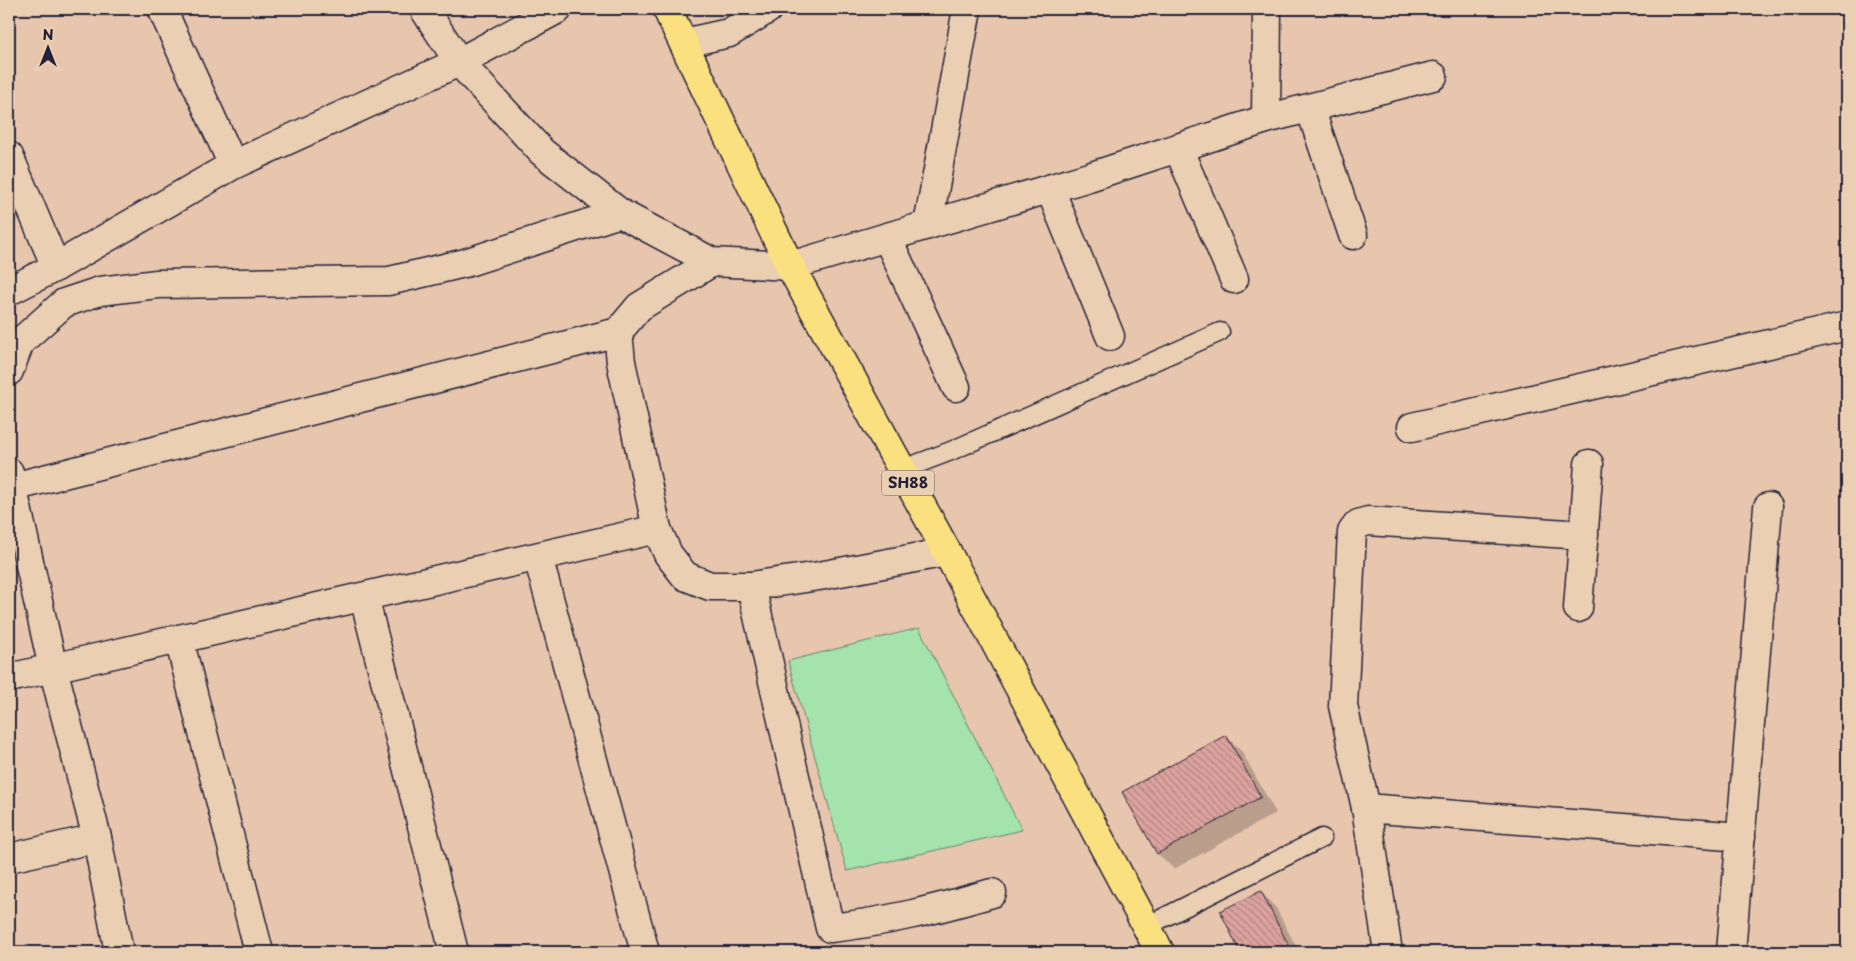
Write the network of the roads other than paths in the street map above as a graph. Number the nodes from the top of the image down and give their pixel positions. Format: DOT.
graph roads {
  1 [pos="162,9"];
  2 [pos="424,9"];
  3 [pos="558,9"];
  4 [pos="667,9"];
  5 [pos="768,9"];
  6 [pos="967,9"];
  7 [pos="1267,9"];
  8 [pos="684,43"];
  9 [pos="459,62"];
  10 [pos="1433,76"];
  11 [pos="1310,108"];
  12 [pos="1266,120"];
  13 [pos="1178,148"];
  14 [pos="9,156"];
  15 [pos="233,165"];
  16 [pos="1050,189"];
  17 [pos="620,213"];
  18 [pos="928,225"];
  19 [pos="1353,235"];
  20 [pos="887,237"];
  21 [pos="712,262"];
  22 [pos="790,266"];
  23 [pos="56,267"];
  24 [pos="1234,279"];
  25 [pos="9,291"];
  26 [pos="1847,326"];
  27 [pos="618,332"];
  28 [pos="1220,332"];
  29 [pos="1110,336"];
  30 [pos="9,371"];
  31 [pos="956,387"];
  32 [pos="1412,427"];
  33 [pos="1589,464"];
  34 [pos="901,470"];
  35 [pos="10,482"];
  36 [pos="1768,507"];
  37 [pos="657,529"];
  38 [pos="1584,535"];
  39 [pos="947,552"];
  40 [pos="538,557"];
  41 [pos="751,586"];
  42 [pos="364,597"];
  43 [pos="1578,608"];
  44 [pos="179,639"];
  45 [pos="53,668"];
  46 [pos="9,678"];
  47 [pos="1366,808"];
  48 [pos="1741,837"];
  49 [pos="97,838"];
  50 [pos="1322,838"];
  51 [pos="9,858"];
  52 [pos="992,893"];
  53 [pos="1147,926"];
  54 [pos="119,952"];
  55 [pos="259,952"];
  56 [pos="454,952"];
  57 [pos="645,952"];
  58 [pos="1160,952"];
  59 [pos="1388,952"];
  60 [pos="1731,952"];
  1 -- 15 [label="street"];
  2 -- 9 [label="street"];
  3 -- 9 [label="street"];
  4 -- 8 [label="main road, SH88"];
  5 -- 8 [label="street"];
  6 -- 18 [label="street"];
  7 -- 12 [label="street"];
  8 -- 22 [label="main road, SH88"];
  9 -- 15 [label="street"];
  9 -- 17 [label="street"];
  10 -- 11 [label="street"];
  11 -- 12 [label="street"];
  11 -- 19 [label="street"];
  12 -- 13 [label="street"];
  13 -- 16 [label="street"];
  13 -- 24 [label="street"];
  14 -- 23 [label="street"];
  15 -- 23 [label="street"];
  16 -- 18 [label="street"];
  16 -- 29 [label="street"];
  17 -- 21 [label="street"];
  17 -- 30 [label="street"];
  18 -- 20 [label="street"];
  20 -- 22 [label="street"];
  20 -- 31 [label="street"];
  21 -- 22 [label="street"];
  21 -- 27 [label="street"];
  22 -- 34 [label="main road, SH88"];
  23 -- 25 [label="street"];
  26 -- 32 [label="street"];
  27 -- 35 [label="street"];
  27 -- 37 [label="street"];
  28 -- 34 [label="lane"];
  33 -- 38 [label="street"];
  34 -- 39 [label="main road, SH88"];
  35 -- 45 [label="street"];
  36 -- 48 [label="street"];
  37 -- 40 [label="street"];
  37 -- 41 [label="street"];
  38 -- 43 [label="street"];
  38 -- 47 [label="street"];
  39 -- 41 [label="street"];
  39 -- 53 [label="main road, SH88"];
  40 -- 42 [label="street"];
  40 -- 57 [label="street"];
  41 -- 52 [label="street"];
  42 -- 44 [label="street"];
  42 -- 56 [label="street"];
  44 -- 45 [label="street"];
  44 -- 55 [label="street"];
  45 -- 46 [label="street"];
  45 -- 49 [label="street"];
  47 -- 48 [label="street"];
  47 -- 59 [label="street"];
  48 -- 60 [label="street"];
  49 -- 51 [label="street"];
  49 -- 54 [label="street"];
  50 -- 53 [label="lane"];
  53 -- 58 [label="main road, SH88"];
}
